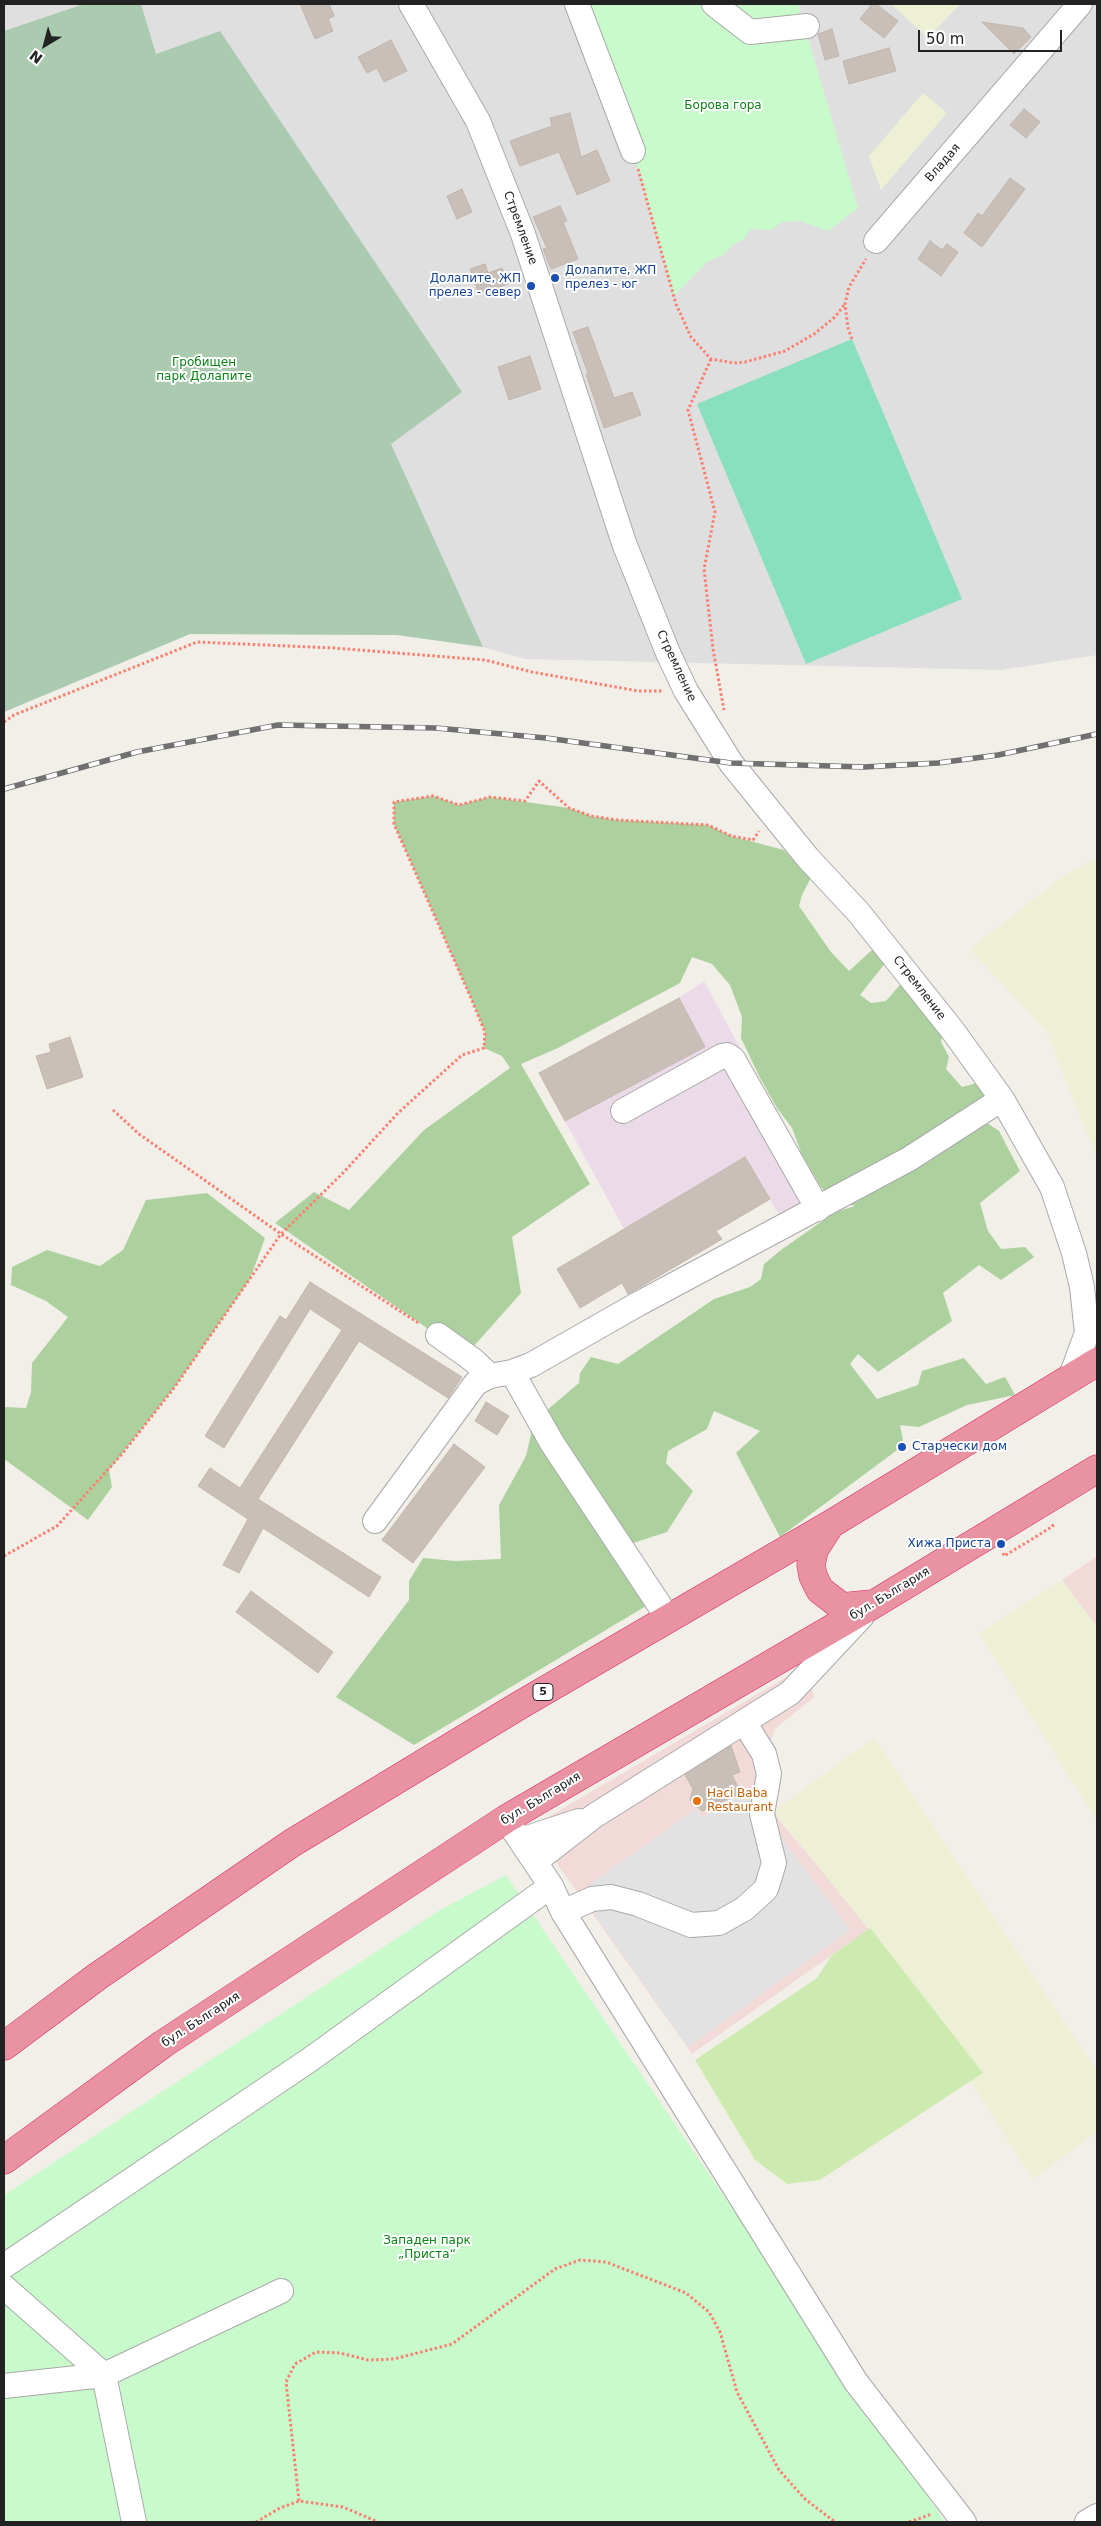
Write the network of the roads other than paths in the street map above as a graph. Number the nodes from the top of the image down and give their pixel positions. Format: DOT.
graph roads {
  1 [pos="412,4"];
  2 [pos="577,4"];
  3 [pos="714,4"];
  4 [pos="1080,4"];
  5 [pos="807,26"];
  6 [pos="633,151"];
  7 [pos="876,241"];
  8 [pos="1002,1099"];
  9 [pos="623,1111"];
  10 [pos="818,1208"];
  11 [pos="1074,1253"];
  12 [pos="1097,1281"];
  13 [pos="438,1335"];
  14 [pos="1097,1362"];
  15 [pos="501,1374"];
  16 [pos="1070,1379"];
  17 [pos="1097,1469"];
  18 [pos="375,1521"];
  19 [pos="831,1524"];
  20 [pos="874,1604"];
  21 [pos="668,1618"];
  22 [pos="744,1722"];
  23 [pos="594,1816"];
  24 [pos="513,1829"];
  25 [pos="536,1861"];
  26 [pos="551,1886"];
  27 [pos="564,1912"];
  28 [pos="4,2046"];
  29 [pos="4,2160"];
  30 [pos="4,2266"];
  31 [pos="4,2287"];
  32 [pos="280,2291"];
  33 [pos="104,2375"];
  34 [pos="4,2386"];
  35 [pos="1097,2516"];
  36 [pos="134,2522"];
  37 [pos="964,2522"];
  38 [pos="1088,2522"];
  1 -- 8 [label="street, Стремление"];
  2 -- 6 [label="street"];
  3 -- 5 [label="street"];
  4 -- 7 [label="street, Владая"];
  8 -- 10 [label="street"];
  8 -- 11 [label="street, Стремление"];
  9 -- 10 [label="street"];
  10 -- 15 [label="street"];
  11 -- 12 [label="street"];
  11 -- 16 [label="street, Стремление"];
  13 -- 15 [label="street"];
  14 -- 16 [label="highway, 5"];
  15 -- 18 [label="street"];
  15 -- 21 [label="street"];
  16 -- 19 [label="highway, 5"];
  17 -- 20 [label="highway, бул. България"];
  19 -- 20 [label="highway"];
  19 -- 21 [label="highway, 5"];
  20 -- 22 [label="street"];
  20 -- 24 [label="highway, бул. България"];
  21 -- 28 [label="highway, 5"];
  22 -- 23 [label="street"];
  22 -- 27 [label="street"];
  23 -- 24 [label="street"];
  23 -- 25 [label="street"];
  24 -- 25 [label="street"];
  24 -- 29 [label="highway, бул. България"];
  25 -- 26 [label="street"];
  26 -- 27 [label="street"];
  26 -- 30 [label="street"];
  27 -- 37 [label="street"];
  31 -- 33 [label="street"];
  32 -- 33 [label="street"];
  33 -- 34 [label="street"];
  33 -- 36 [label="street"];
  35 -- 38 [label="street"];
}
